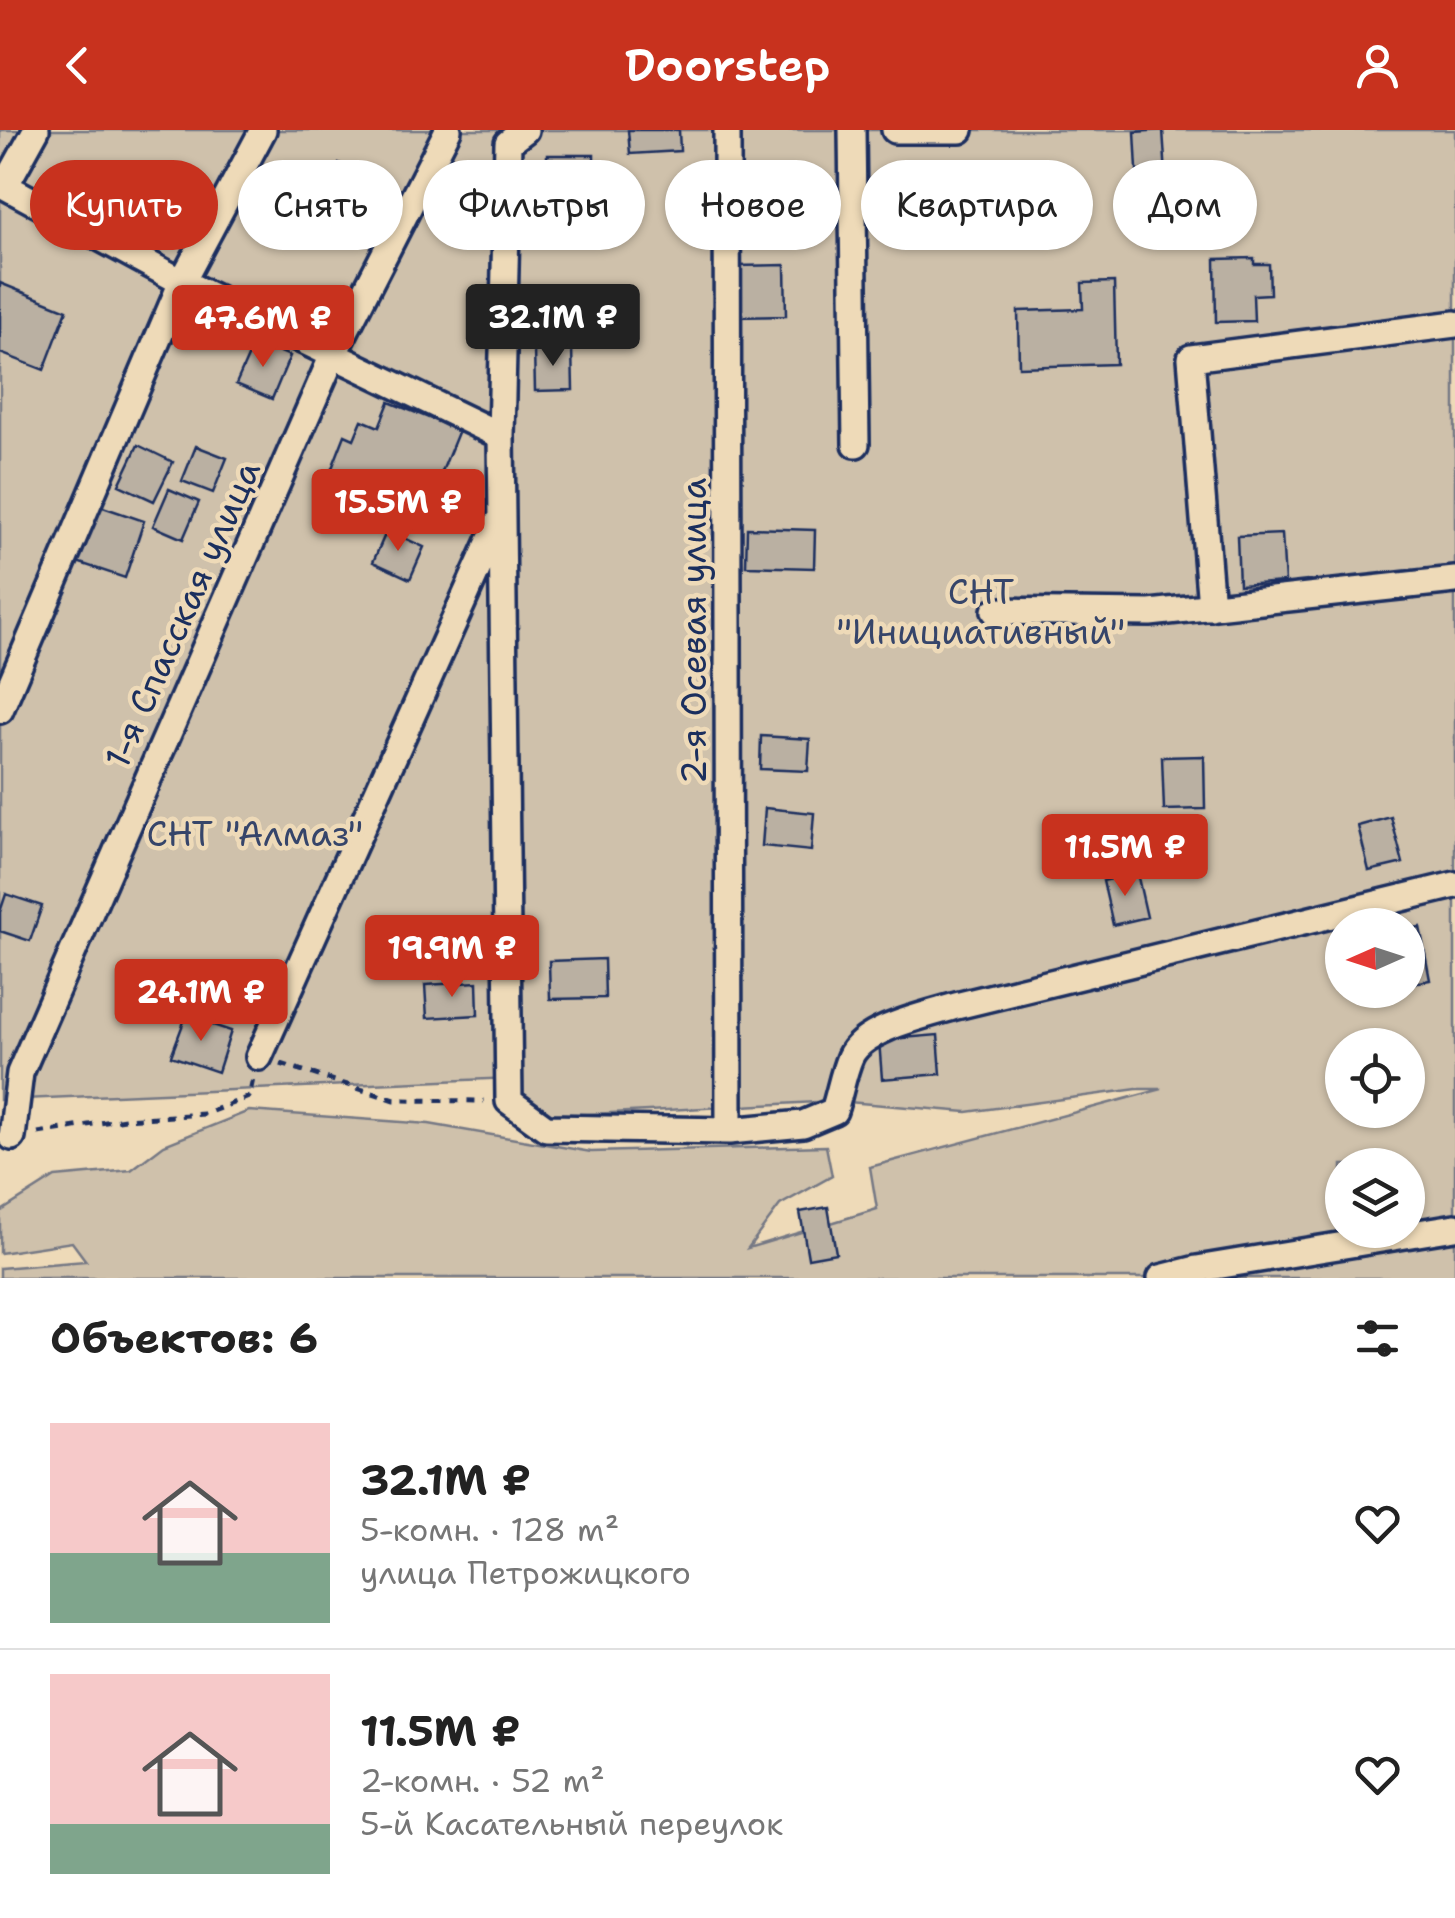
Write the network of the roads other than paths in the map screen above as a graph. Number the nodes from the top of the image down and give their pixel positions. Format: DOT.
graph roads {
  1 [pos="36,130"];
  2 [pos="263,130"];
  3 [pos="448,130"];
  4 [pos="525,130"];
  5 [pos="727,130"];
  6 [pos="852,130"];
  7 [pos="895,130"];
  8 [pos="960,130"];
  9 [pos="182,282"];
  10 [pos="1455,324"];
  11 [pos="332,355"];
  12 [pos="501,436"];
  13 [pos="856,444"];
  14 [pos="502,514"];
  15 [pos="1455,580"];
  16 [pos="1212,606"];
  17 [pos="994,611"];
  18 [pos="0,710"];
  19 [pos="1455,885"];
  20 [pos="259,1056"];
  21 [pos="730,1131"];
  22 [pos="12,1137"];
  23 [pos="1455,1227"];
  24 [pos="1160,1278"];
  1 -- 9 [label="street"];
  2 -- 9 [label="street"];
  3 -- 11 [label="street, 1-я Спасская улица"];
  4 -- 12 [label="street"];
  5 -- 21 [label="street, 2-я Осевая улица"];
  6 -- 13 [label="street"];
  7 -- 8 [label="street"];
  9 -- 11 [label="street"];
  9 -- 18 [label="street"];
  10 -- 16 [label="street"];
  11 -- 12 [label="street"];
  11 -- 22 [label="street, 1-я Спасская улица"];
  12 -- 14 [label="street"];
  14 -- 20 [label="street"];
  14 -- 21 [label="street"];
  15 -- 16 [label="street"];
  16 -- 17 [label="street"];
  19 -- 21 [label="street"];
  23 -- 24 [label="street"];
}
